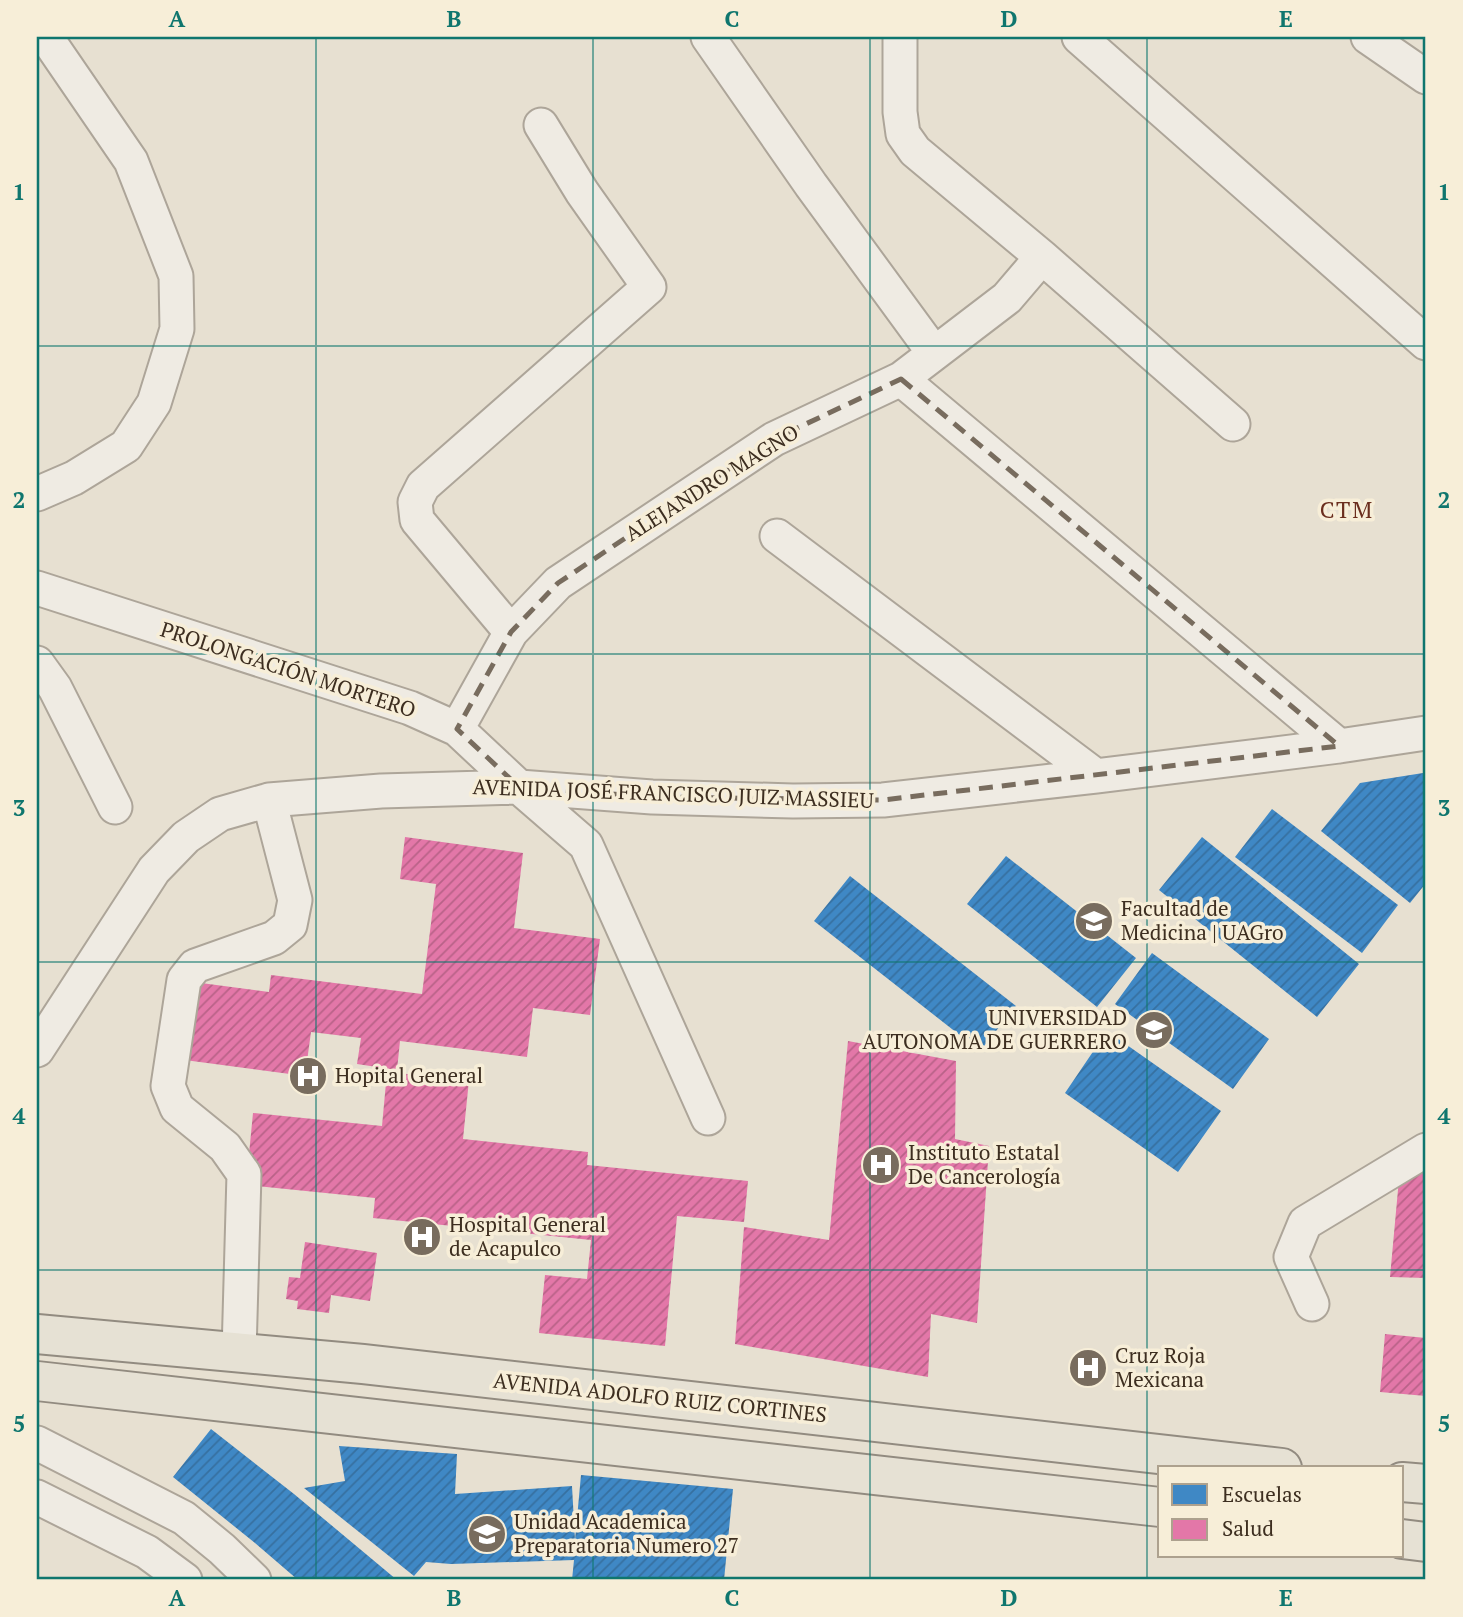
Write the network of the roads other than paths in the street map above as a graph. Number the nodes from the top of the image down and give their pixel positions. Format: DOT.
graph roads {
  1 [pos="46,37"];
  2 [pos="708,37"];
  3 [pos="900,37"];
  4 [pos="1079,37"];
  5 [pos="1368,37"];
  6 [pos="1426,77"];
  7 [pos="541,125"];
  8 [pos="1042,257"];
  9 [pos="1426,343"];
  10 [pos="934,353"];
  11 [pos="901,379"];
  12 [pos="1233,424"];
  13 [pos="37,494"];
  14 [pos="777,536"];
  15 [pos="37,588"];
  16 [pos="512,632"];
  17 [pos="37,663"];
  18 [pos="457,729"];
  19 [pos="1426,733"];
  20 [pos="1339,746"];
  21 [pos="1096,776"];
  22 [pos="519,787"];
  23 [pos="269,800"];
  24 [pos="115,807"];
  25 [pos="37,1050"];
  26 [pos="708,1118"];
  27 [pos="1426,1150"];
  28 [pos="1312,1304"];
  29 [pos="37,1334"];
  30 [pos="239,1353"];
  31 [pos="37,1381"];
  32 [pos="37,1443"];
  33 [pos="1132,1451"];
  34 [pos="1264,1466"];
  35 [pos="1404,1482"];
  36 [pos="1426,1484"];
  37 [pos="37,1497"];
  38 [pos="1146,1505"];
  39 [pos="1404,1539"];
  40 [pos="1426,1542"];
  41 [pos="185,1580"];
  42 [pos="254,1580"];
  1 -- 13 [label="street"];
  2 -- 10 [label="street"];
  3 -- 8 [label="street"];
  4 -- 9 [label="street"];
  5 -- 6 [label="street"];
  7 -- 16 [label="street"];
  8 -- 10 [label="street, ALEJANDRO MAGNO"];
  8 -- 12 [label="street"];
  10 -- 11 [label="street, ALEJANDRO MAGNO"];
  11 -- 16 [label="street, ALEJANDRO MAGNO"];
  11 -- 20 [label="street"];
  14 -- 21 [label="street"];
  15 -- 18 [label="street, PROLONGACIÓN MORTERO"];
  16 -- 18 [label="street, ALEJANDRO MAGNO"];
  17 -- 24 [label="street"];
  18 -- 22 [label="street, PROLONGACIÓN MORTERO"];
  19 -- 20 [label="street, AVENIDA JOSÉ FRANCISCO JUIZ MASSIEU"];
  20 -- 21 [label="street, AVENIDA JOSÉ FRANCISCO JUIZ MASSIEU"];
  21 -- 22 [label="street, AVENIDA JOSÉ FRANCISCO JUIZ MASSIEU"];
  22 -- 23 [label="street, AVENIDA JOSÉ FRANCISCO JUIZ MASSIEU"];
  22 -- 26 [label="street, PROLONGACIÓN MORTERO"];
  23 -- 25 [label="street, AVENIDA JOSÉ FRANCISCO JUIZ MASSIEU"];
  23 -- 30 [label="street"];
  27 -- 28 [label="street"];
  29 -- 30 [label="main road, AVENIDA ADOLFO RUIZ CORTINES"];
  30 -- 33 [label="main road, AVENIDA ADOLFO RUIZ CORTINES"];
  31 -- 38 [label="main road"];
  32 -- 42 [label="street"];
  33 -- 34 [label="main road, AVENIDA ADOLFO RUIZ CORTINES"];
  33 -- 38 [label="main road"];
  35 -- 36 [label="main road"];
  37 -- 41 [label="street"];
  39 -- 40 [label="main road"];
}
